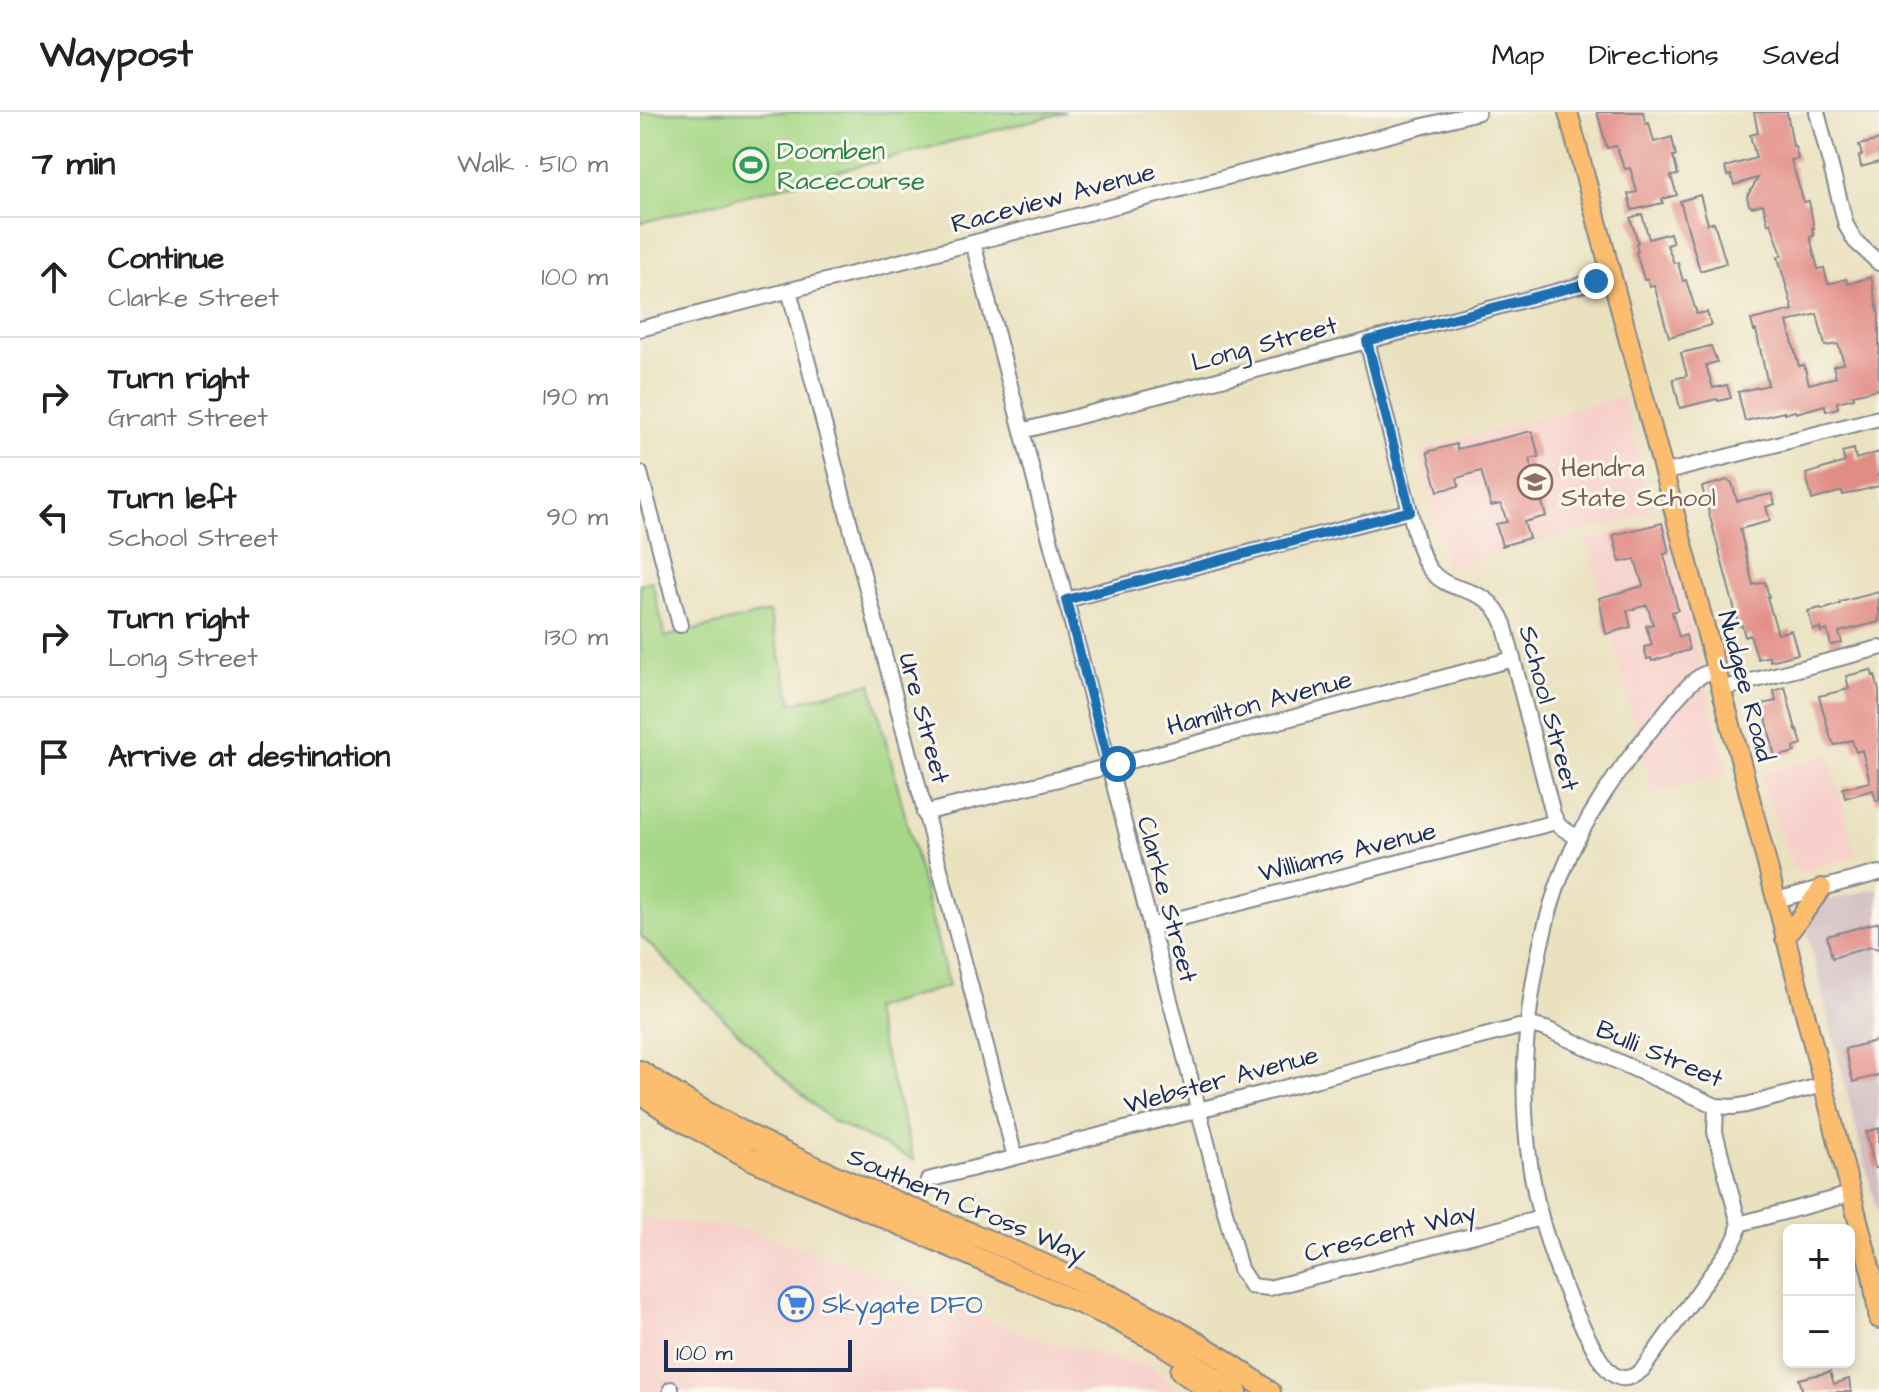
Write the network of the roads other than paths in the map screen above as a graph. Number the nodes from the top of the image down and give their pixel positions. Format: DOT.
graph roads {
  1 [pos="1478,112"];
  2 [pos="1568,112"];
  3 [pos="1817,112"];
  4 [pos="973,243"];
  5 [pos="1879,263"];
  6 [pos="1612,277"];
  7 [pos="789,290"];
  8 [pos="640,329"];
  9 [pos="1367,341"];
  10 [pos="1879,418"];
  11 [pos="1022,431"];
  12 [pos="640,473"];
  13 [pos="1663,473"];
  14 [pos="1410,511"];
  15 [pos="1066,600"];
  16 [pos="680,625"];
  17 [pos="1879,648"];
  18 [pos="1513,659"];
  19 [pos="1716,671"];
  20 [pos="1721,689"];
  21 [pos="1109,766"];
  22 [pos="924,813"];
  23 [pos="1556,822"];
  24 [pos="1578,838"];
  25 [pos="1879,873"];
  26 [pos="1822,888"];
  27 [pos="1776,900"];
  28 [pos="1150,926"];
  29 [pos="1785,938"];
  30 [pos="1527,1026"];
  31 [pos="640,1071"];
  32 [pos="1823,1085"];
  33 [pos="640,1093"];
  34 [pos="1716,1106"];
  35 [pos="1198,1110"];
  36 [pos="1015,1157"];
  37 [pos="928,1180"];
  38 [pos="1851,1194"];
  39 [pos="1541,1218"];
  40 [pos="1739,1224"];
  41 [pos="1872,1275"];
  42 [pos="1251,1286"];
  43 [pos="1879,1293"];
  44 [pos="1087,1306"];
  45 [pos="1879,1319"];
  46 [pos="1211,1392"];
  47 [pos="1237,1392"];
  48 [pos="1270,1392"];
  1 -- 4 [label="street, Raceview Avenue"];
  2 -- 6 [label="main road, Nudgee Road"];
  3 -- 5 [label="street"];
  4 -- 7 [label="street, Raceview Avenue"];
  4 -- 11 [label="street, Clarke Street"];
  6 -- 9 [label="street, Long Street"];
  6 -- 13 [label="main road, Nudgee Road"];
  7 -- 8 [label="street, Raceview Avenue"];
  7 -- 22 [label="street, Ure Street"];
  9 -- 11 [label="street, Long Street"];
  9 -- 14 [label="street, School Street"];
  10 -- 13 [label="street"];
  11 -- 15 [label="street, Clarke Street"];
  12 -- 16 [label="street"];
  13 -- 19 [label="main road, Nudgee Road"];
  14 -- 15 [label="street"];
  14 -- 18 [label="street, School Street"];
  15 -- 21 [label="street, Clarke Street"];
  17 -- 20 [label="street"];
  18 -- 21 [label="street, Hamilton Avenue"];
  18 -- 23 [label="street, School Street"];
  19 -- 20 [label="main road, Nudgee Road"];
  19 -- 24 [label="street"];
  20 -- 27 [label="main road, Nudgee Road"];
  21 -- 22 [label="street, Hamilton Avenue"];
  21 -- 28 [label="street, Clarke Street"];
  22 -- 36 [label="street, Ure Street"];
  23 -- 24 [label="street, School Street"];
  23 -- 28 [label="street, Williams Avenue"];
  24 -- 30 [label="street"];
  25 -- 26 [label="street"];
  26 -- 27 [label="street"];
  26 -- 29 [label="main road"];
  27 -- 29 [label="main road, Nudgee Road"];
  28 -- 35 [label="street, Clarke Street"];
  29 -- 32 [label="main road, Nudgee Road"];
  30 -- 34 [label="street, Bulli Street"];
  30 -- 35 [label="street, Webster Avenue"];
  30 -- 39 [label="street"];
  31 -- 48 [label="highway, Southern Cross Way"];
  32 -- 34 [label="street, Bulli Street"];
  32 -- 38 [label="main road, Nudgee Road"];
  33 -- 44 [label="highway, Southern Cross Way"];
  34 -- 40 [label="street"];
  35 -- 36 [label="street, Webster Avenue"];
  35 -- 42 [label="street, Clarke Street"];
  36 -- 37 [label="street, Webster Avenue"];
  38 -- 40 [label="street"];
  38 -- 41 [label="main road, Nudgee Road"];
  39 -- 40 [label="street"];
  39 -- 42 [label="street, Crescent Way"];
  41 -- 43 [label="main road, Nudgee Road"];
  41 -- 45 [label="main road, Nudgee Road"];
  44 -- 46 [label="highway"];
  44 -- 47 [label="highway, Southern Cross Way"];
}
